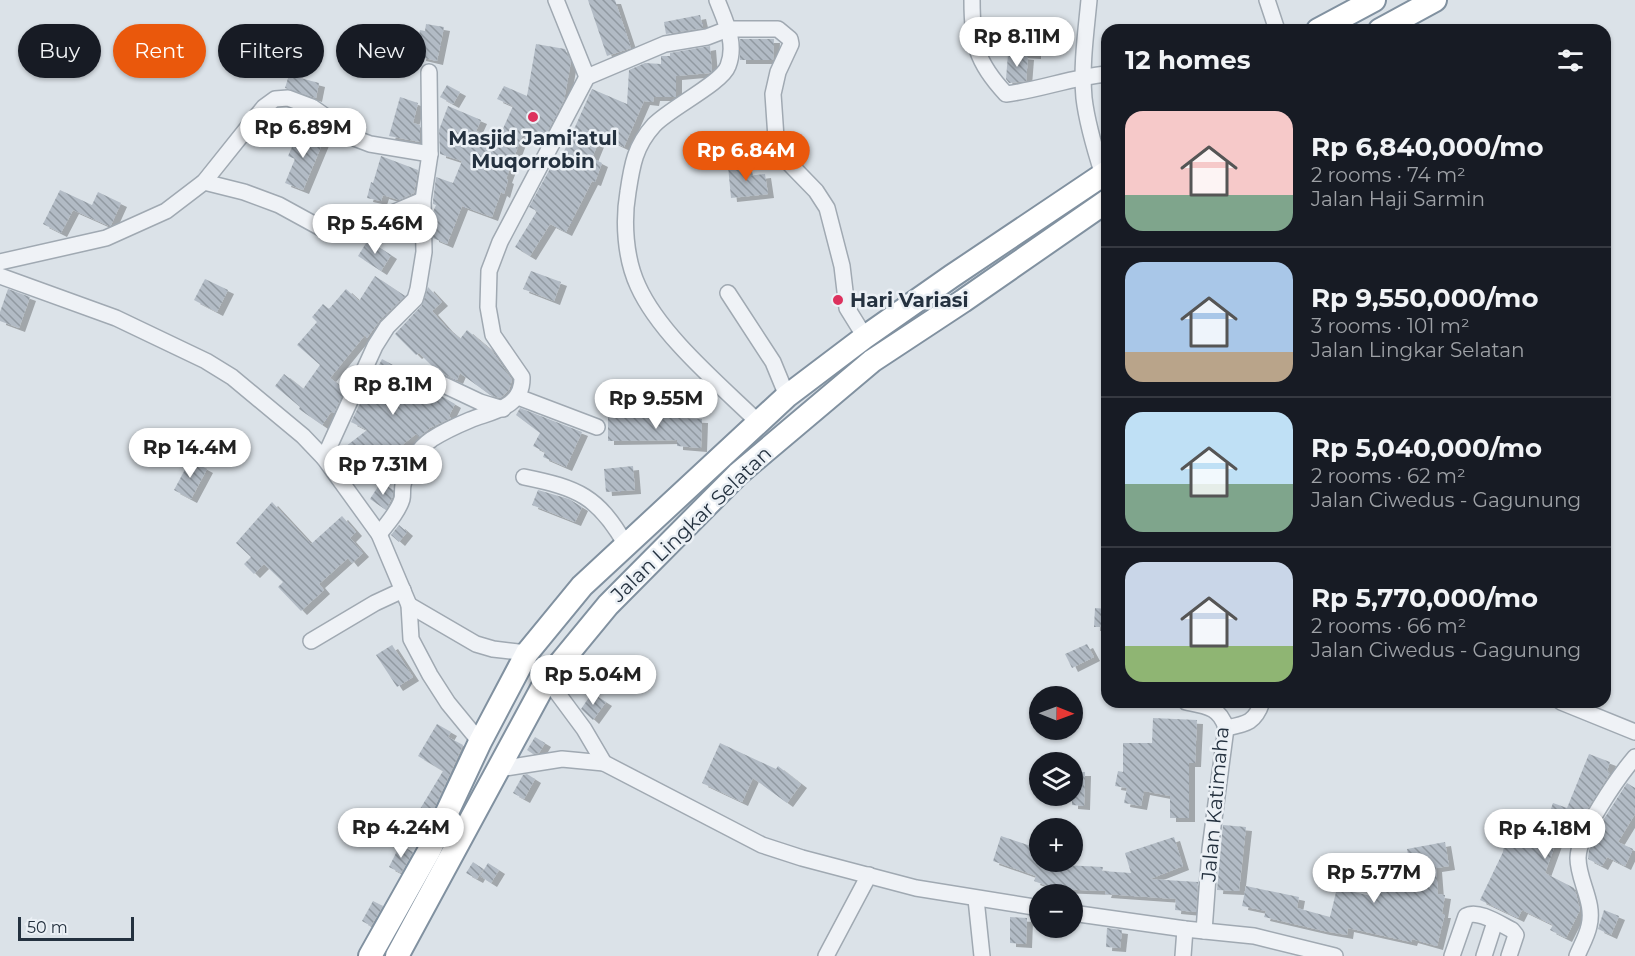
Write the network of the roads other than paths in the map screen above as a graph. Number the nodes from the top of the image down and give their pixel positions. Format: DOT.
graph roads {
  1 [pos="556,0"];
  2 [pos="717,0"];
  3 [pos="972,0"];
  4 [pos="1089,0"];
  5 [pos="1267,0"];
  6 [pos="1374,0"];
  7 [pos="1435,0"];
  8 [pos="1275,24"];
  9 [pos="1329,24"];
  10 [pos="1391,24"];
  11 [pos="728,29"];
  12 [pos="429,72"];
  13 [pos="1101,74"];
  14 [pos="1083,76"];
  15 [pos="587,77"];
  16 [pos="430,154"];
  17 [pos="1101,163"];
  18 [pos="1101,177"];
  19 [pos="204,182"];
  20 [pos="423,200"];
  21 [pos="1101,205"];
  22 [pos="0,262"];
  23 [pos="0,276"];
  24 [pos="728,293"];
  25 [pos="865,337"];
  26 [pos="427,377"];
  27 [pos="787,396"];
  28 [pos="518,397"];
  29 [pos="503,409"];
  30 [pos="802,419"];
  31 [pos="758,422"];
  32 [pos="597,427"];
  33 [pos="324,458"];
  34 [pos="525,477"];
  35 [pos="379,534"];
  36 [pos="626,545"];
  37 [pos="403,590"];
  38 [pos="409,605"];
  39 [pos="311,641"];
  40 [pos="526,653"];
  41 [pos="547,679"];
  42 [pos="1207,708"];
  43 [pos="1260,708"];
  44 [pos="1575,708"];
  45 [pos="1226,729"];
  46 [pos="1635,732"];
  47 [pos="480,742"];
  48 [pos="1635,757"];
  49 [pos="604,763"];
  50 [pos="499,769"];
  51 [pos="869,875"];
  52 [pos="976,899"];
  53 [pos="1029,906"];
  54 [pos="1083,915"];
  55 [pos="1495,922"];
  56 [pos="1185,929"];
  57 [pos="1204,931"];
  58 [pos="1317,953"];
  59 [pos="370,956"];
  60 [pos="397,956"];
  61 [pos="826,956"];
  62 [pos="982,956"];
  63 [pos="1183,956"];
  64 [pos="1335,956"];
  65 [pos="1452,956"];
  66 [pos="1484,956"];
  67 [pos="1509,956"];
  68 [pos="1577,956"];
  1 -- 15 [label="street"];
  2 -- 11 [label="street"];
  3 -- 14 [label="street"];
  4 -- 14 [label="street"];
  5 -- 8 [label="street"];
  6 -- 9 [label="highway"];
  7 -- 10 [label="highway"];
  11 -- 15 [label="street"];
  11 -- 25 [label="street"];
  11 -- 31 [label="street"];
  12 -- 16 [label="street"];
  13 -- 14 [label="street"];
  14 -- 17 [label="street"];
  15 -- 28 [label="street"];
  16 -- 19 [label="street"];
  16 -- 20 [label="street"];
  18 -- 25 [label="highway, Jalan Lingkar Selatan"];
  19 -- 20 [label="street"];
  19 -- 22 [label="street"];
  20 -- 33 [label="street"];
  21 -- 30 [label="highway, Jalan Lingkar Selatan"];
  23 -- 33 [label="street"];
  24 -- 27 [label="street"];
  25 -- 27 [label="highway, Jalan Lingkar Selatan"];
  26 -- 29 [label="street"];
  27 -- 30 [label="highway"];
  27 -- 31 [label="highway, Jalan Lingkar Selatan"];
  28 -- 29 [label="street"];
  28 -- 32 [label="street"];
  29 -- 35 [label="street"];
  30 -- 41 [label="highway, Jalan Lingkar Selatan"];
  31 -- 36 [label="highway, Jalan Lingkar Selatan"];
  33 -- 35 [label="street"];
  34 -- 36 [label="street"];
  35 -- 37 [label="street"];
  36 -- 40 [label="highway, Jalan Lingkar Selatan"];
  37 -- 38 [label="street"];
  37 -- 39 [label="street"];
  38 -- 40 [label="street"];
  38 -- 47 [label="street"];
  40 -- 47 [label="highway, Jalan Lingkar Selatan"];
  41 -- 49 [label="street"];
  41 -- 50 [label="highway, Jalan Lingkar Selatan"];
  42 -- 45 [label="street, Jalan Katimaha"];
  43 -- 45 [label="street"];
  44 -- 46 [label="street"];
  45 -- 57 [label="street, Jalan Katimaha"];
  47 -- 59 [label="highway, Jalan Lingkar Selatan"];
  48 -- 68 [label="street"];
  49 -- 50 [label="street"];
  49 -- 51 [label="street"];
  50 -- 60 [label="highway, Jalan Lingkar Selatan"];
  51 -- 52 [label="street"];
  51 -- 61 [label="street"];
  52 -- 53 [label="street"];
  52 -- 62 [label="street"];
  54 -- 56 [label="street"];
  55 -- 65 [label="street"];
  55 -- 66 [label="street"];
  55 -- 67 [label="street"];
  56 -- 57 [label="street"];
  56 -- 63 [label="street"];
  57 -- 58 [label="street"];
  58 -- 64 [label="street"];
}
